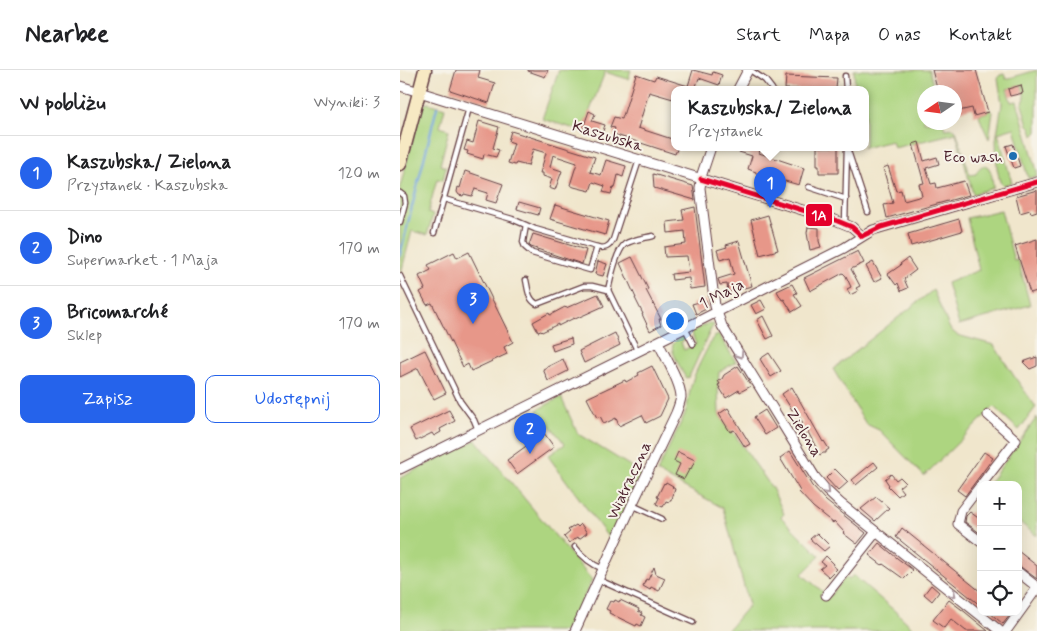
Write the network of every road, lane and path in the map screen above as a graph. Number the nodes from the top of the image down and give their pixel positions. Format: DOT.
graph roads {
  1 [pos="425,70"];
  2 [pos="749,70"];
  3 [pos="845,76"];
  4 [pos="400,86"];
  5 [pos="740,86"];
  6 [pos="770,86"];
  7 [pos="846,86"];
  8 [pos="419,92"];
  9 [pos="470,108"];
  10 [pos="710,151"];
  11 [pos="847,151"];
  12 [pos="848,151"];
  13 [pos="639,160"];
  14 [pos="400,164"];
  15 [pos="857,175"];
  16 [pos="701,179"];
  17 [pos="847,179"];
  18 [pos="1037,182"];
  19 [pos="809,186"];
  20 [pos="400,193"];
  21 [pos="444,199"];
  22 [pos="846,199"];
  23 [pos="868,212"];
  24 [pos="400,222"];
  25 [pos="845,224"];
  26 [pos="526,225"];
  27 [pos="434,233"];
  28 [pos="653,236"];
  29 [pos="862,236"];
  30 [pos="597,247"];
  31 [pos="400,276"];
  32 [pos="526,280"];
  33 [pos="608,290"];
  34 [pos="716,312"];
  35 [pos="685,328"];
  36 [pos="658,342"];
  37 [pos="693,344"];
  38 [pos="638,352"];
  39 [pos="988,415"];
  40 [pos="478,430"];
  41 [pos="400,469"];
  42 [pos="984,481"];
  43 [pos="977,490"];
  44 [pos="632,505"];
  45 [pos="662,520"];
  46 [pos="876,532"];
  47 [pos="977,539"];
  48 [pos="575,547"];
  49 [pos="603,569"];
  50 [pos="1022,575"];
  51 [pos="598,580"];
  52 [pos="1037,587"];
  53 [pos="826,595"];
  54 [pos="693,622"];
  55 [pos="575,631"];
  56 [pos="1000,631"];
  57 [pos="1006,631"];
  1 -- 8 [label="main road"];
  2 -- 5 [label="street"];
  2 -- 6 [label="lane"];
  3 -- 7 [label="lane"];
  4 -- 8 [label="street, Kaszubska"];
  8 -- 9 [label="street, Kaszubska"];
  8 -- 14 [label="main road"];
  9 -- 13 [label="street, Kaszubska"];
  9 -- 21 [label="lane"];
  10 -- 16 [label="street"];
  11 -- 17 [label="lane"];
  12 -- 15 [label="lane"];
  13 -- 16 [label="street, Kaszubska"];
  13 -- 30 [label="lane"];
  15 -- 17 [label="lane"];
  15 -- 23 [label="lane"];
  16 -- 25 [label="street, Kaszubska"];
  16 -- 34 [label="street, Zielona"];
  17 -- 22 [label="lane"];
  18 -- 29 [label="street, 1 Maja"];
  19 -- 22 [label="lane"];
  20 -- 24 [label="lane"];
  21 -- 26 [label="lane"];
  21 -- 27 [label="lane"];
  22 -- 25 [label="lane"];
  25 -- 29 [label="street, Kaszubska"];
  26 -- 30 [label="lane"];
  26 -- 30 [label="lane"];
  28 -- 33 [label="lane"];
  29 -- 34 [label="street, 1 Maja"];
  31 -- 40 [label="lane"];
  32 -- 33 [label="lane"];
  33 -- 38 [label="lane"];
  34 -- 35 [label="street, 1 Maja"];
  34 -- 46 [label="street, Zielona, one-way"];
  35 -- 36 [label="street, 1 Maja"];
  35 -- 37 [label="lane"];
  36 -- 38 [label="street, 1 Maja"];
  36 -- 44 [label="street, Wiatraczna"];
  38 -- 40 [label="street, 1 Maja"];
  39 -- 42 [label="street"];
  40 -- 41 [label="street, 1 Maja"];
  43 -- 47 [label="street"];
  44 -- 45 [label="lane"];
  44 -- 49 [label="street, Wiatraczna"];
  46 -- 53 [label="street"];
  46 -- 56 [label="street, Zielona, one-way"];
  48 -- 49 [label="lane"];
  49 -- 51 [label="street, Wiatraczna"];
  50 -- 52 [label="street"];
  51 -- 54 [label="lane"];
  51 -- 55 [label="street, Wiatraczna"];
  52 -- 57 [label="street"];
}
